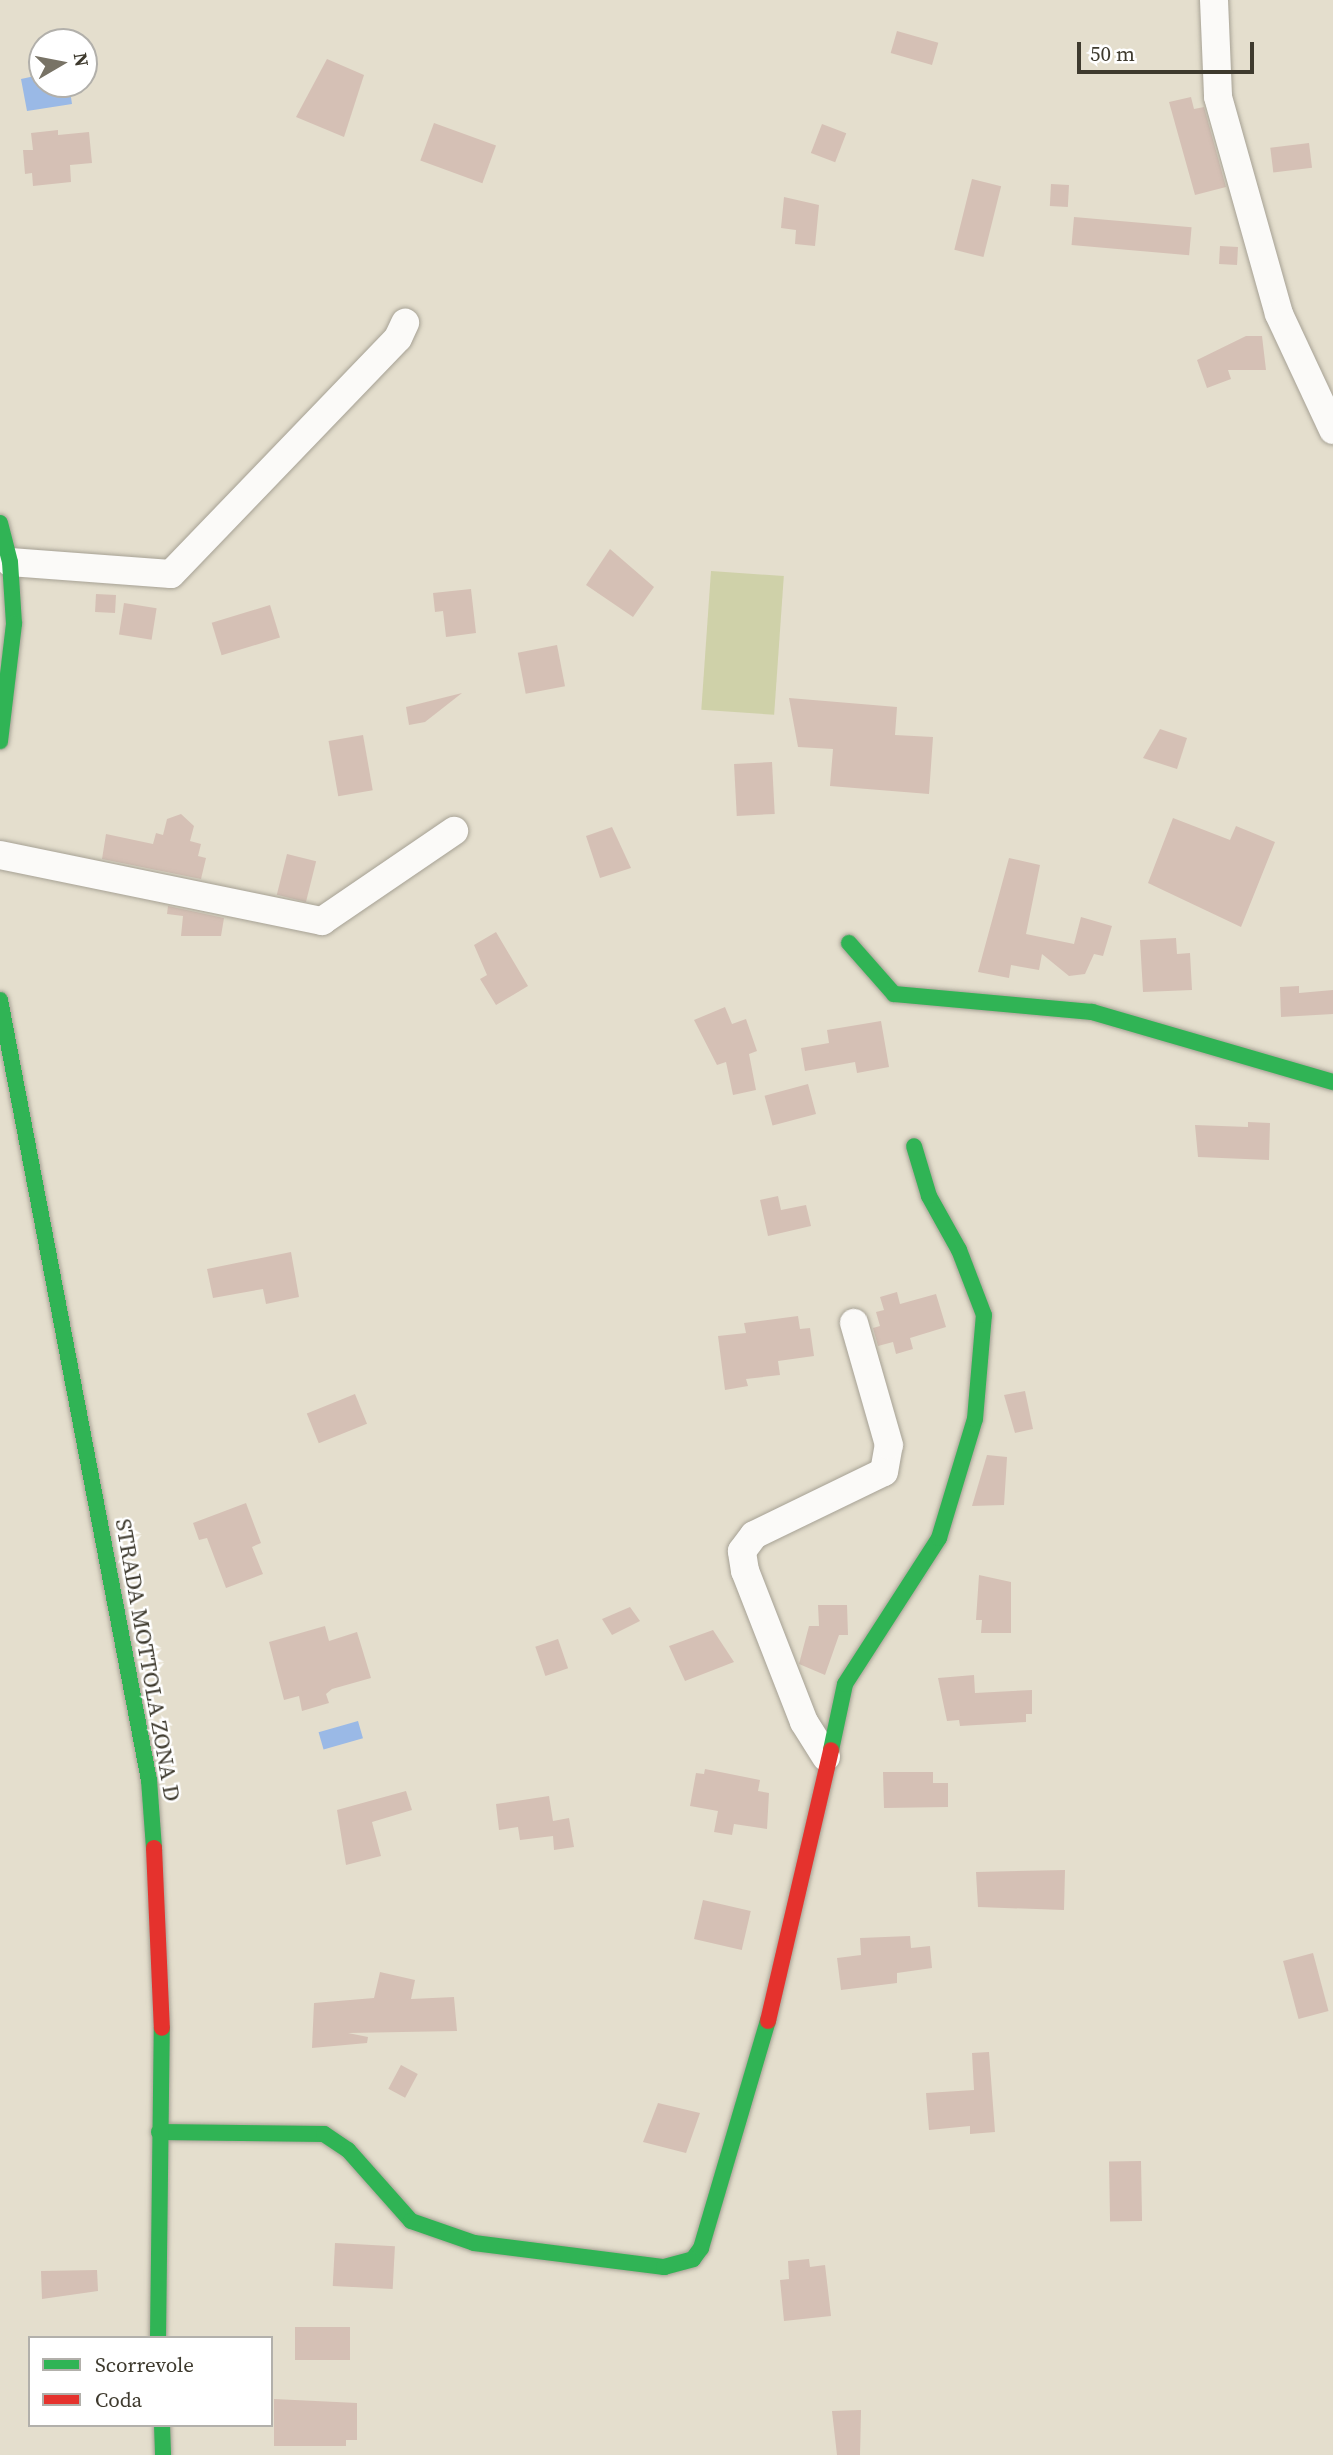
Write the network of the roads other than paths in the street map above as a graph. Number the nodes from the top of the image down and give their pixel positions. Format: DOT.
graph roads {
  1 [pos="1214,0"];
  2 [pos="405,323"];
  3 [pos="1333,430"];
  4 [pos="0,523"];
  5 [pos="10,562"];
  6 [pos="0,741"];
  7 [pos="454,831"];
  8 [pos="0,855"];
  9 [pos="849,943"];
  10 [pos="0,1000"];
  11 [pos="1333,1082"];
  12 [pos="914,1146"];
  13 [pos="854,1323"];
  14 [pos="826,1757"];
  15 [pos="159,2132"];
  16 [pos="158,2336"];
  17 [pos="162,2427"];
  18 [pos="163,2455"];
  1 -- 3 [label="street"];
  2 -- 5 [label="street"];
  4 -- 5 [label="street"];
  5 -- 6 [label="street"];
  7 -- 8 [label="street"];
  9 -- 11 [label="street"];
  10 -- 15 [label="street, STRADA MOTTOLA ZONA D"];
  12 -- 14 [label="street"];
  13 -- 14 [label="street"];
  14 -- 15 [label="street"];
  15 -- 16 [label="street, STRADA MOTTOLA ZONA D"];
  17 -- 18 [label="street"];
}
